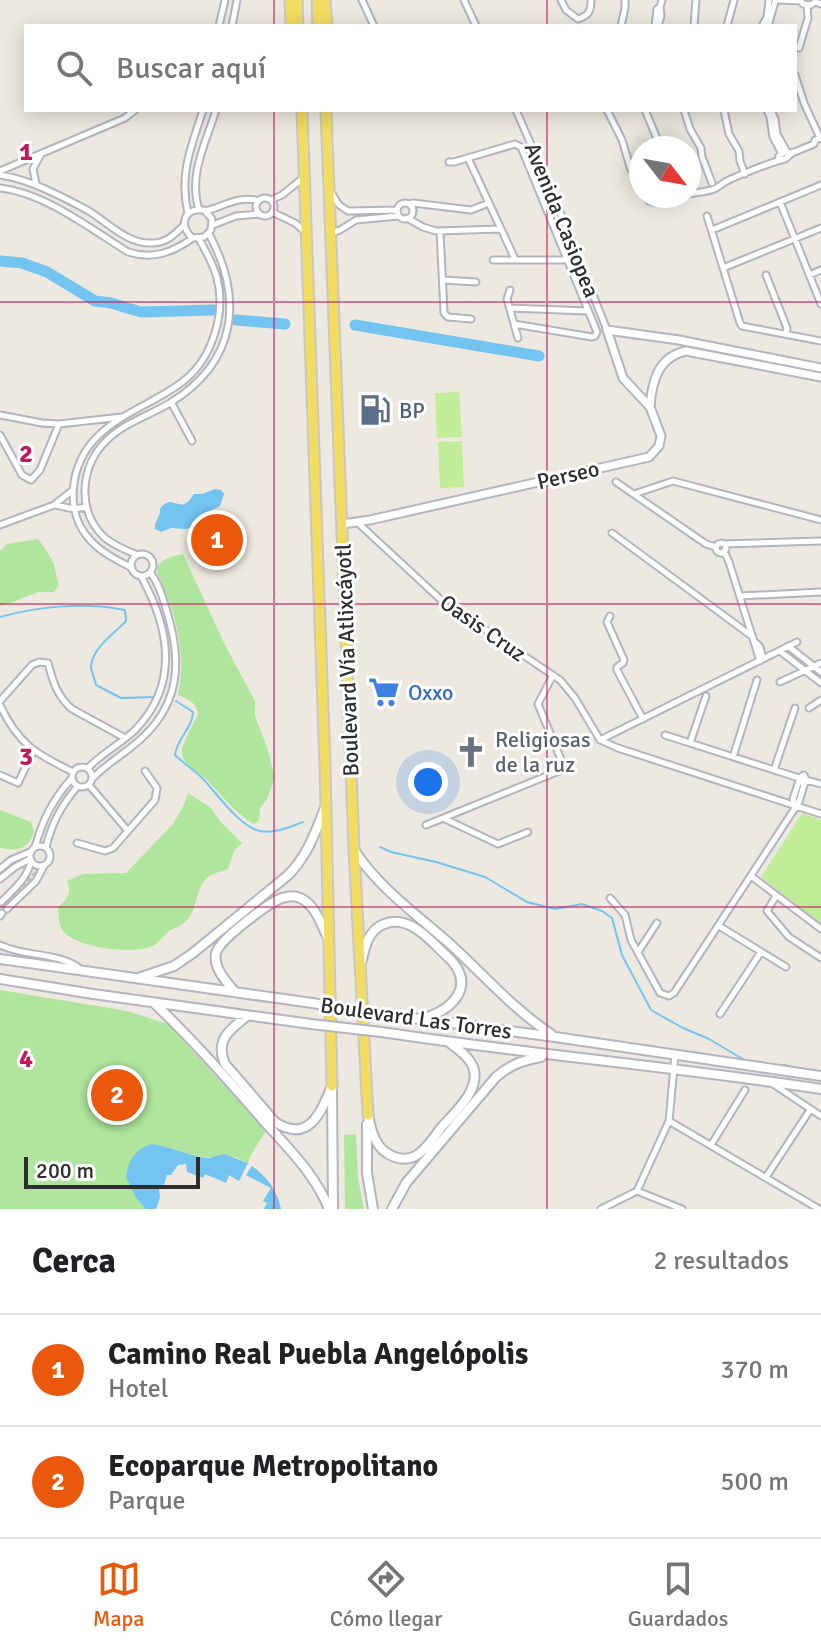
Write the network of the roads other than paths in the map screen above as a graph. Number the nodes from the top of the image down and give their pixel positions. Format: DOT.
graph roads {
  1 [pos="225,0"];
  2 [pos="237,0"];
  3 [pos="290,0"];
  4 [pos="297,0"];
  5 [pos="317,0"];
  6 [pos="325,0"];
  7 [pos="362,0"];
  8 [pos="464,0"];
  9 [pos="561,0"];
  10 [pos="591,0"];
  11 [pos="625,0"];
  12 [pos="696,0"];
  13 [pos="734,0"];
  14 [pos="801,0"];
  15 [pos="774,1"];
  16 [pos="817,2"];
  17 [pos="661,3"];
  18 [pos="807,5"];
  19 [pos="579,22"];
  20 [pos="219,24"];
  21 [pos="232,24"];
  22 [pos="291,24"];
  23 [pos="298,24"];
  24 [pos="318,24"];
  25 [pos="327,24"];
  26 [pos="373,24"];
  27 [pos="475,24"];
  28 [pos="621,24"];
  29 [pos="657,24"];
  30 [pos="694,24"];
  31 [pos="728,24"];
  32 [pos="766,24"];
  33 [pos="799,48"];
  34 [pos="797,81"];
  35 [pos="132,112"];
  36 [pos="202,112"];
  37 [pos="215,112"];
  38 [pos="302,112"];
  39 [pos="326,112"];
  40 [pos="517,112"];
  41 [pos="608,112"];
  42 [pos="646,112"];
  43 [pos="685,112"];
  44 [pos="724,112"];
  45 [pos="770,112"];
  46 [pos="656,136"];
  47 [pos="821,138"];
  48 [pos="818,144"];
  49 [pos="41,153"];
  50 [pos="785,155"];
  51 [pos="468,158"];
  52 [pos="449,162"];
  53 [pos="629,164"];
  54 [pos="0,173"];
  55 [pos="745,174"];
  56 [pos="304,177"];
  57 [pos="712,183"];
  58 [pos="36,184"];
  59 [pos="721,184"];
  60 [pos="821,185"];
  61 [pos="0,188"];
  62 [pos="706,189"];
  63 [pos="329,190"];
  64 [pos="701,190"];
  65 [pos="271,200"];
  66 [pos="259,201"];
  67 [pos="780,202"];
  68 [pos="489,203"];
  69 [pos="409,204"];
  70 [pos="202,210"];
  71 [pos="272,212"];
  72 [pos="398,213"];
  73 [pos="188,214"];
  74 [pos="260,214"];
  75 [pos="707,216"];
  76 [pos="407,218"];
  77 [pos="184,225"];
  78 [pos="213,225"];
  79 [pos="821,228"];
  80 [pos="501,229"];
  81 [pos="712,230"];
  82 [pos="440,231"];
  83 [pos="306,233"];
  84 [pos="331,233"];
  85 [pos="209,234"];
  86 [pos="196,238"];
  87 [pos="795,238"];
  88 [pos="515,259"];
  89 [pos="493,260"];
  90 [pos="569,260"];
  91 [pos="723,268"];
  92 [pos="821,270"];
  93 [pos="766,275"];
  94 [pos="809,275"];
  95 [pos="443,280"];
  96 [pos="476,282"];
  97 [pos="510,290"];
  98 [pos="821,304"];
  99 [pos="510,308"];
  100 [pos="588,311"];
  101 [pos="471,319"];
  102 [pos="514,324"];
  103 [pos="607,330"];
  104 [pos="786,334"];
  105 [pos="518,338"];
  106 [pos="821,341"];
  107 [pos="821,368"];
  108 [pos="821,377"];
  109 [pos="171,402"];
  110 [pos="145,403"];
  111 [pos="650,407"];
  112 [pos="151,413"];
  113 [pos="0,415"];
  114 [pos="122,417"];
  115 [pos="89,421"];
  116 [pos="59,424"];
  117 [pos="99,434"];
  118 [pos="0,435"];
  119 [pos="192,441"];
  120 [pos="616,482"];
  121 [pos="73,490"];
  122 [pos="634,494"];
  123 [pos="54,505"];
  124 [pos="86,507"];
  125 [pos="74,509"];
  126 [pos="821,520"];
  127 [pos="356,522"];
  128 [pos="343,524"];
  129 [pos="0,525"];
  130 [pos="612,533"];
  131 [pos="821,541"];
  132 [pos="724,548"];
  133 [pos="137,555"];
  134 [pos="132,568"];
  135 [pos="150,572"];
  136 [pos="141,576"];
  137 [pos="821,592"];
  138 [pos="740,596"];
  139 [pos="610,616"];
  140 [pos="754,639"];
  141 [pos="797,642"];
  142 [pos="788,646"];
  143 [pos="780,651"];
  144 [pos="762,660"];
  145 [pos="821,663"];
  146 [pos="813,666"];
  147 [pos="804,671"];
  148 [pos="821,672"];
  149 [pos="553,675"];
  150 [pos="757,680"];
  151 [pos="780,682"];
  152 [pos="821,683"];
  153 [pos="706,696"];
  154 [pos="821,700"];
  155 [pos="0,703"];
  156 [pos="795,708"];
  157 [pos="809,708"];
  158 [pos="643,719"];
  159 [pos="665,735"];
  160 [pos="126,739"];
  161 [pos="600,740"];
  162 [pos="690,743"];
  163 [pos="33,752"];
  164 [pos="733,757"];
  165 [pos="88,768"];
  166 [pos="774,770"];
  167 [pos="145,771"];
  168 [pos="0,775"];
  169 [pos="72,776"];
  170 [pos="93,778"];
  171 [pos="802,780"];
  172 [pos="821,784"];
  173 [pos="89,785"];
  174 [pos="77,787"];
  175 [pos="795,806"];
  176 [pos="325,807"];
  177 [pos="821,814"];
  178 [pos="444,818"];
  179 [pos="426,825"];
  180 [pos="128,831"];
  181 [pos="528,832"];
  182 [pos="77,843"];
  183 [pos="46,847"];
  184 [pos="33,849"];
  185 [pos="354,850"];
  186 [pos="31,860"];
  187 [pos="44,866"];
  188 [pos="15,867"];
  189 [pos="0,869"];
  190 [pos="751,876"];
  191 [pos="25,877"];
  192 [pos="0,879"];
  193 [pos="776,896"];
  194 [pos="610,898"];
  195 [pos="1,902"];
  196 [pos="3,913"];
  197 [pos="657,923"];
  198 [pos="719,926"];
  199 [pos="821,929"];
  200 [pos="328,938"];
  201 [pos="0,945"];
  202 [pos="761,952"];
  203 [pos="638,953"];
  204 [pos="821,958"];
  205 [pos="0,959"];
  206 [pos="786,967"];
  207 [pos="361,968"];
  208 [pos="82,970"];
  209 [pos="137,978"];
  210 [pos="0,979"];
  211 [pos="235,992"];
  212 [pos="153,1002"];
  213 [pos="720,1014"];
  214 [pos="247,1016"];
  215 [pos="423,1018"];
  216 [pos="555,1037"];
  217 [pos="449,1042"];
  218 [pos="550,1055"];
  219 [pos="675,1055"];
  220 [pos="673,1069"];
  221 [pos="821,1076"];
  222 [pos="769,1081"];
  223 [pos="332,1086"];
  224 [pos="821,1089"];
  225 [pos="745,1090"];
  226 [pos="810,1110"];
  227 [pos="368,1115"];
  228 [pos="821,1116"];
  229 [pos="669,1121"];
  230 [pos="711,1145"];
  231 [pos="766,1177"];
  232 [pos="637,1191"];
  233 [pos="331,1209"];
  234 [pos="373,1209"];
  235 [pos="392,1209"];
  236 [pos="601,1209"];
  237 [pos="682,1209"];
  238 [pos="819,1209"];
  1 -- 20 [label="street"];
  2 -- 21 [label="street"];
  3 -- 22 [label="main road"];
  4 -- 23 [label="main road"];
  5 -- 24 [label="main road"];
  6 -- 25 [label="main road"];
  7 -- 26 [label="street"];
  8 -- 27 [label="street"];
  9 -- 19 [label="street"];
  10 -- 19 [label="street"];
  11 -- 28 [label="street"];
  12 -- 30 [label="street"];
  13 -- 31 [label="street"];
  14 -- 15 [label="street"];
  14 -- 18 [label="street"];
  15 -- 32 [label="street"];
  16 -- 18 [label="street"];
  17 -- 29 [label="street"];
  18 -- 33 [label="street"];
  34 -- 47 [label="street"];
  35 -- 49 [label="street"];
  36 -- 73 [label="street"];
  37 -- 70 [label="street"];
  38 -- 56 [label="main road, Boulevard Vía Atlixcáyotl"];
  39 -- 63 [label="main road, Boulevard Vía Atlixcáyotl"];
  40 -- 103 [label="street, Avenida Casiopea"];
  41 -- 53 [label="street"];
  42 -- 46 [label="street"];
  43 -- 57 [label="street"];
  44 -- 55 [label="street"];
  45 -- 50 [label="street"];
  47 -- 48 [label="street"];
  48 -- 50 [label="street"];
  49 -- 54 [label="street"];
  49 -- 58 [label="street"];
  50 -- 55 [label="street"];
  51 -- 52 [label="street"];
  51 -- 68 [label="street"];
  51 -- 90 [label="street"];
  54 -- 58 [label="street"];
  55 -- 59 [label="street"];
  56 -- 65 [label="street"];
  56 -- 83 [label="main road, Boulevard Vía Atlixcáyotl"];
  57 -- 59 [label="street"];
  57 -- 62 [label="street"];
  58 -- 77 [label="street"];
  59 -- 62 [label="street"];
  60 -- 67 [label="street"];
  61 -- 86 [label="street"];
  62 -- 64 [label="street"];
  63 -- 72 [label="street"];
  63 -- 84 [label="main road, Boulevard Vía Atlixcáyotl"];
  65 -- 66 [label="street"];
  65 -- 71 [label="street"];
  66 -- 70 [label="street"];
  66 -- 74 [label="street"];
  67 -- 81 [label="street"];
  67 -- 87 [label="street"];
  68 -- 69 [label="street"];
  68 -- 80 [label="street"];
  69 -- 72 [label="street"];
  69 -- 76 [label="street"];
  70 -- 73 [label="street"];
  70 -- 78 [label="street"];
  71 -- 74 [label="street"];
  71 -- 83 [label="street"];
  72 -- 76 [label="street"];
  72 -- 84 [label="street"];
  73 -- 77 [label="street"];
  74 -- 78 [label="street"];
  75 -- 81 [label="street"];
  76 -- 82 [label="street"];
  77 -- 86 [label="street"];
  78 -- 85 [label="street"];
  79 -- 87 [label="street"];
  80 -- 82 [label="street"];
  80 -- 88 [label="street"];
  81 -- 91 [label="street"];
  82 -- 95 [label="street"];
  83 -- 176 [label="main road, Boulevard Vía Atlixcáyotl"];
  84 -- 128 [label="main road, Boulevard Vía Atlixcáyotl"];
  85 -- 86 [label="street"];
  85 -- 109 [label="street"];
  86 -- 110 [label="street"];
  87 -- 91 [label="street"];
  87 -- 94 [label="street"];
  88 -- 89 [label="street"];
  88 -- 90 [label="street"];
  90 -- 100 [label="street"];
  91 -- 104 [label="street"];
  92 -- 94 [label="street"];
  93 -- 104 [label="street"];
  94 -- 98 [label="street"];
  95 -- 96 [label="street"];
  95 -- 101 [label="street"];
  97 -- 99 [label="street"];
  99 -- 100 [label="street"];
  99 -- 102 [label="street"];
  100 -- 102 [label="street"];
  102 -- 105 [label="street"];
  103 -- 107 [label="street"];
  103 -- 111 [label="street, Perseo"];
  104 -- 106 [label="street"];
  108 -- 111 [label="street"];
  109 -- 112 [label="street"];
  109 -- 119 [label="street"];
  110 -- 112 [label="street"];
  110 -- 114 [label="street"];
  111 -- 127 [label="street, Perseo"];
  112 -- 124 [label="street"];
  113 -- 116 [label="street"];
  114 -- 115 [label="street"];
  114 -- 117 [label="street"];
  115 -- 116 [label="street"];
  115 -- 117 [label="street"];
  116 -- 118 [label="street"];
  117 -- 121 [label="street"];
  120 -- 122 [label="street"];
  121 -- 123 [label="street"];
  121 -- 125 [label="street"];
  122 -- 126 [label="street"];
  122 -- 132 [label="street"];
  123 -- 125 [label="street"];
  123 -- 129 [label="street"];
  124 -- 125 [label="street"];
  124 -- 133 [label="street"];
  125 -- 134 [label="street"];
  127 -- 128 [label="street, Perseo"];
  127 -- 149 [label="street, Oasis Cruz"];
  128 -- 185 [label="main road, Boulevard Vía Atlixcáyotl"];
  130 -- 140 [label="street"];
  131 -- 132 [label="street"];
  132 -- 138 [label="street"];
  133 -- 134 [label="street"];
  133 -- 135 [label="street"];
  134 -- 136 [label="street"];
  135 -- 136 [label="street"];
  135 -- 170 [label="street"];
  136 -- 160 [label="street"];
  137 -- 138 [label="street"];
  138 -- 140 [label="street"];
  139 -- 158 [label="street"];
  140 -- 144 [label="street"];
  141 -- 142 [label="street"];
  142 -- 143 [label="street"];
  142 -- 146 [label="street"];
  143 -- 144 [label="street"];
  143 -- 147 [label="street"];
  144 -- 158 [label="street"];
  145 -- 146 [label="street"];
  146 -- 147 [label="street"];
  146 -- 148 [label="street"];
  147 -- 151 [label="street"];
  147 -- 152 [label="street"];
  149 -- 161 [label="street, Oasis Cruz"];
  149 -- 178 [label="street"];
  150 -- 164 [label="street"];
  153 -- 162 [label="street"];
  154 -- 157 [label="street"];
  155 -- 160 [label="street"];
  155 -- 163 [label="street"];
  156 -- 166 [label="street"];
  158 -- 161 [label="street"];
  159 -- 162 [label="street"];
  160 -- 165 [label="street"];
  161 -- 175 [label="street"];
  162 -- 164 [label="street"];
  163 -- 168 [label="street"];
  163 -- 169 [label="street"];
  164 -- 166 [label="street"];
  165 -- 169 [label="street"];
  165 -- 170 [label="street"];
  166 -- 171 [label="street"];
  167 -- 180 [label="street"];
  169 -- 174 [label="street"];
  169 -- 184 [label="street"];
  170 -- 173 [label="street"];
  171 -- 172 [label="street"];
  171 -- 175 [label="street"];
  173 -- 174 [label="street"];
  173 -- 180 [label="street"];
  174 -- 183 [label="street"];
  175 -- 177 [label="street"];
  175 -- 190 [label="street"];
  176 -- 200 [label="main road, Boulevard Vía Atlixcáyotl"];
  176 -- 209 [label="main road"];
  178 -- 179 [label="street"];
  178 -- 181 [label="street"];
  180 -- 182 [label="street"];
  183 -- 184 [label="street"];
  183 -- 187 [label="street"];
  184 -- 186 [label="street"];
  184 -- 189 [label="street"];
  185 -- 207 [label="main road, Boulevard Vía Atlixcáyotl"];
  185 -- 216 [label="main road"];
  186 -- 187 [label="street"];
  186 -- 188 [label="street"];
  186 -- 191 [label="street"];
  187 -- 196 [label="street"];
  188 -- 191 [label="street"];
  188 -- 192 [label="street"];
  190 -- 193 [label="street"];
  190 -- 198 [label="street"];
  191 -- 195 [label="street"];
  193 -- 199 [label="street"];
  193 -- 204 [label="street"];
  194 -- 203 [label="street"];
  197 -- 203 [label="street"];
  198 -- 202 [label="street"];
  198 -- 203 [label="street"];
  200 -- 211 [label="main road"];
  200 -- 223 [label="main road, Boulevard Vía Atlixcáyotl"];
  201 -- 208 [label="street"];
  202 -- 206 [label="street"];
  202 -- 213 [label="street"];
  205 -- 208 [label="main road, Boulevard Las Torres"];
  207 -- 215 [label="main road"];
  207 -- 227 [label="main road, Boulevard Vía Atlixcáyotl"];
  208 -- 209 [label="main road, Boulevard Las Torres"];
  209 -- 211 [label="main road, Boulevard Las Torres"];
  210 -- 212 [label="main road, Boulevard Las Torres"];
  211 -- 215 [label="main road, Boulevard Las Torres, bridge"];
  212 -- 214 [label="main road, Boulevard Las Torres"];
  212 -- 233 [label="main road"];
  214 -- 217 [label="main road, Boulevard Las Torres, bridge"];
  214 -- 223 [label="main road"];
  215 -- 216 [label="main road, Boulevard Las Torres"];
  216 -- 219 [label="main road, Boulevard Las Torres"];
  217 -- 218 [label="main road, Boulevard Las Torres"];
  217 -- 227 [label="main road"];
  218 -- 220 [label="main road, Boulevard Las Torres"];
  218 -- 235 [label="main road"];
  219 -- 220 [label="street"];
  219 -- 221 [label="main road, Boulevard Las Torres"];
  220 -- 222 [label="main road, Boulevard Las Torres"];
  220 -- 229 [label="street"];
  222 -- 224 [label="main road, Boulevard Las Torres"];
  222 -- 226 [label="street"];
  223 -- 233 [label="main road, Boulevard Vía Atlixcáyotl"];
  225 -- 230 [label="street"];
  226 -- 228 [label="street"];
  226 -- 231 [label="street"];
  227 -- 234 [label="main road, Boulevard Vía Atlixcáyotl"];
  229 -- 230 [label="street"];
  229 -- 232 [label="street"];
  230 -- 231 [label="street"];
  231 -- 238 [label="street"];
  232 -- 236 [label="street"];
  232 -- 237 [label="street"];
}
